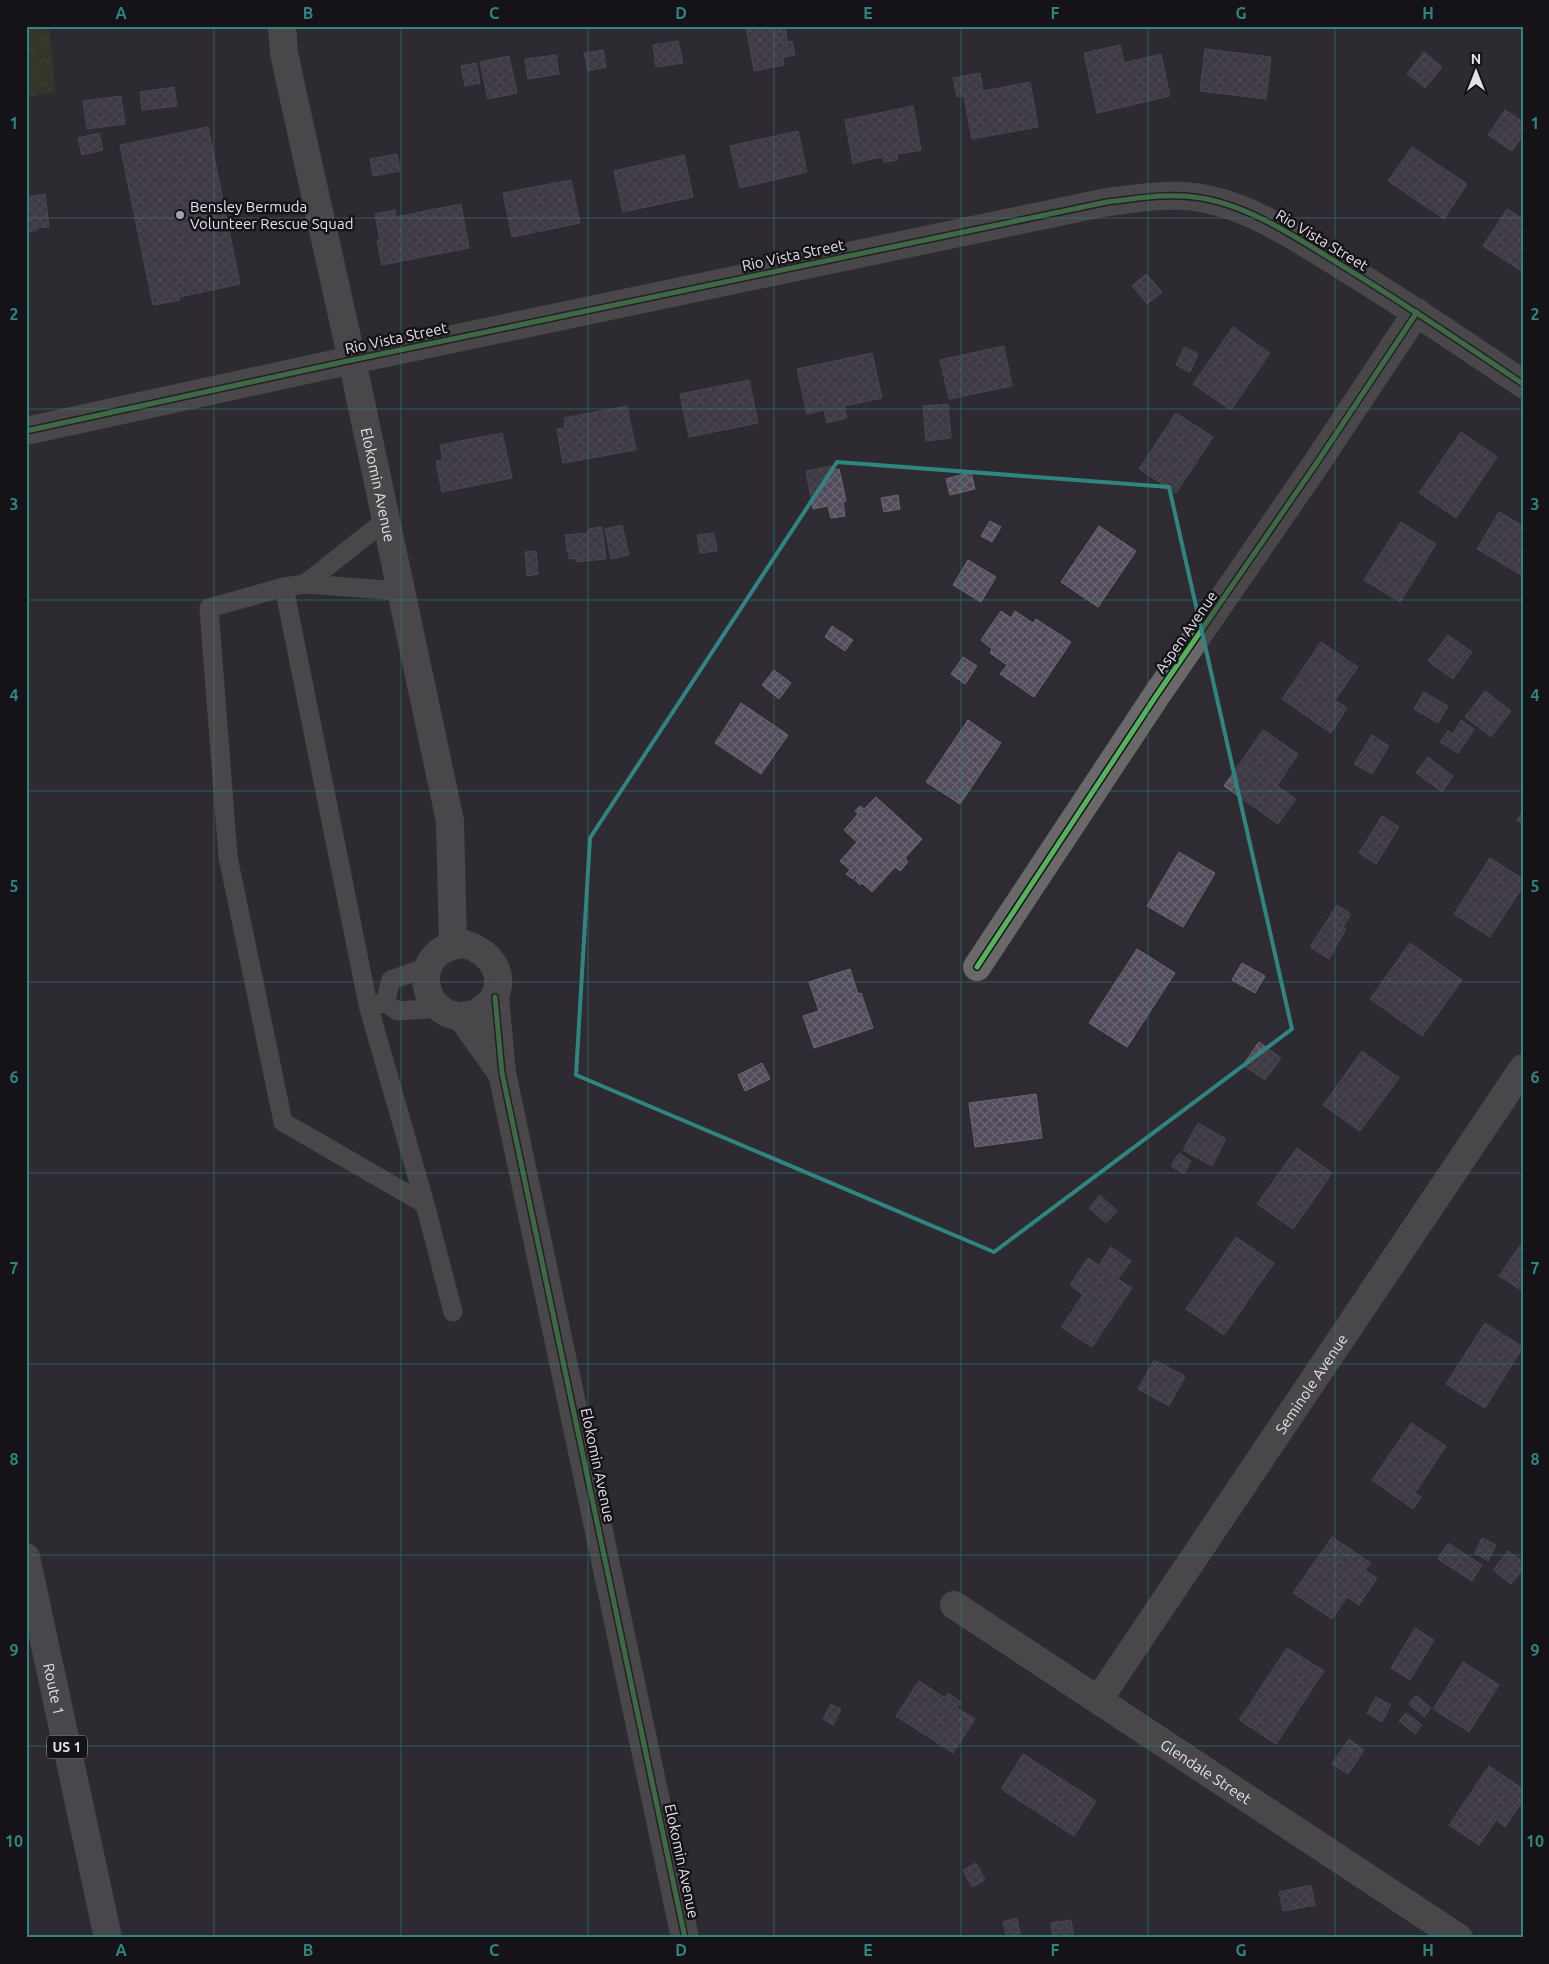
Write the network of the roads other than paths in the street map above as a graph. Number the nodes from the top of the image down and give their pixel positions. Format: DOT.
graph roads {
  1 [pos="282,26"];
  2 [pos="1417,312"];
  3 [pos="352,360"];
  4 [pos="1523,384"];
  5 [pos="26,431"];
  6 [pos="386,520"];
  7 [pos="304,584"];
  8 [pos="284,587"];
  9 [pos="401,591"];
  10 [pos="453,945"];
  11 [pos="428,966"];
  12 [pos="977,966"];
  13 [pos="495,996"];
  14 [pos="377,1004"];
  15 [pos="450,1012"];
  16 [pos="1523,1068"];
  17 [pos="502,1073"];
  18 [pos="425,1204"];
  19 [pos="453,1312"];
  20 [pos="26,1556"];
  21 [pos="954,1605"];
  22 [pos="1099,1699"];
  23 [pos="108,1938"];
  24 [pos="685,1938"];
  25 [pos="1459,1938"];
  1 -- 3 [label="street, Elokomin Avenue"];
  2 -- 3 [label="street, Rio Vista Street"];
  2 -- 4 [label="street, Rio Vista Street"];
  2 -- 12 [label="street, Aspen Avenue"];
  3 -- 5 [label="street, Rio Vista Street"];
  3 -- 6 [label="street, Elokomin Avenue"];
  6 -- 7 [label="lane"];
  6 -- 9 [label="street, Elokomin Avenue"];
  7 -- 8 [label="lane"];
  7 -- 9 [label="lane"];
  8 -- 14 [label="lane"];
  8 -- 18 [label="lane"];
  9 -- 10 [label="street, Elokomin Avenue"];
  10 -- 11 [label="street"];
  10 -- 13 [label="street"];
  11 -- 14 [label="lane"];
  11 -- 15 [label="street"];
  13 -- 15 [label="street"];
  13 -- 17 [label="street, Elokomin Avenue"];
  14 -- 15 [label="lane"];
  14 -- 18 [label="lane"];
  15 -- 17 [label="street, Elokomin Avenue"];
  16 -- 22 [label="street, Seminole Avenue"];
  17 -- 24 [label="street, Elokomin Avenue"];
  18 -- 19 [label="lane"];
  20 -- 23 [label="main road, Route 1 / US 1"];
  21 -- 22 [label="street, Glendale Street"];
  22 -- 25 [label="street, Glendale Street"];
}
